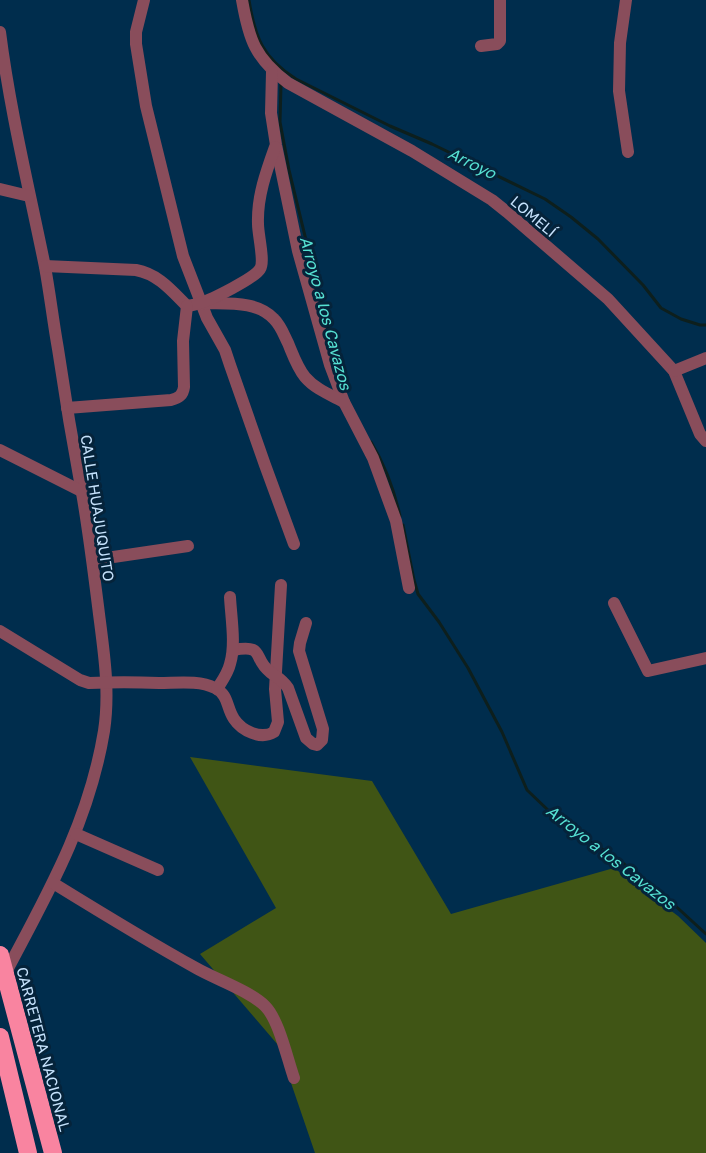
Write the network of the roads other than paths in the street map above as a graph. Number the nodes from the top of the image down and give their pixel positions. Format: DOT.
graph roads {
  1 [pos="144,0"];
  2 [pos="242,0"];
  3 [pos="500,0"];
  4 [pos="626,0"];
  5 [pos="0,32"];
  6 [pos="481,46"];
  7 [pos="272,72"];
  8 [pos="276,146"];
  9 [pos="628,152"];
  10 [pos="0,189"];
  11 [pos="29,196"];
  12 [pos="45,266"];
  13 [pos="201,303"];
  14 [pos="187,306"];
  15 [pos="706,358"];
  16 [pos="674,371"];
  17 [pos="344,402"];
  18 [pos="67,408"];
  19 [pos="706,441"];
  20 [pos="0,450"];
  21 [pos="81,491"];
  22 [pos="294,544"];
  23 [pos="188,546"];
  24 [pos="93,560"];
  25 [pos="281,585"];
  26 [pos="409,588"];
  27 [pos="230,597"];
  28 [pos="615,603"];
  29 [pos="306,623"];
  30 [pos="0,631"];
  31 [pos="233,650"];
  32 [pos="706,658"];
  33 [pos="276,675"];
  34 [pos="107,682"];
  35 [pos="217,689"];
  36 [pos="75,834"];
  37 [pos="158,870"];
  38 [pos="53,883"];
  39 [pos="0,955"];
  40 [pos="5,974"];
  41 [pos="0,1037"];
  42 [pos="294,1078"];
  43 [pos="28,1153"];
  44 [pos="53,1153"];
  1 -- 13 [label="street"];
  2 -- 7 [label="street, LOMELÍ"];
  3 -- 6 [label="street"];
  4 -- 9 [label="street"];
  5 -- 11 [label="street, CALLE HUAJUQUITO"];
  7 -- 8 [label="street"];
  7 -- 16 [label="street, LOMELÍ"];
  8 -- 13 [label="street"];
  8 -- 17 [label="street"];
  10 -- 11 [label="street"];
  11 -- 12 [label="street, CALLE HUAJUQUITO"];
  12 -- 14 [label="street"];
  12 -- 18 [label="street, CALLE HUAJUQUITO"];
  13 -- 14 [label="street"];
  13 -- 17 [label="street"];
  13 -- 22 [label="street"];
  14 -- 18 [label="street"];
  15 -- 16 [label="street"];
  16 -- 19 [label="street, LOMELÍ"];
  17 -- 26 [label="street"];
  18 -- 21 [label="street, CALLE HUAJUQUITO"];
  20 -- 21 [label="street"];
  21 -- 24 [label="street, CALLE HUAJUQUITO"];
  23 -- 24 [label="street"];
  24 -- 34 [label="street, CALLE HUAJUQUITO"];
  25 -- 33 [label="street"];
  27 -- 31 [label="street"];
  28 -- 32 [label="street"];
  29 -- 33 [label="street"];
  30 -- 34 [label="street"];
  31 -- 33 [label="street"];
  31 -- 35 [label="street"];
  33 -- 35 [label="street"];
  34 -- 35 [label="street"];
  34 -- 36 [label="street, CALLE HUAJUQUITO"];
  36 -- 37 [label="street"];
  36 -- 38 [label="street, CALLE HUAJUQUITO"];
  38 -- 40 [label="street, CALLE HUAJUQUITO"];
  38 -- 42 [label="street"];
  39 -- 40 [label="highway, CARRETERA NACIONAL"];
  40 -- 44 [label="highway, CARRETERA NACIONAL"];
  41 -- 43 [label="highway"];
}
